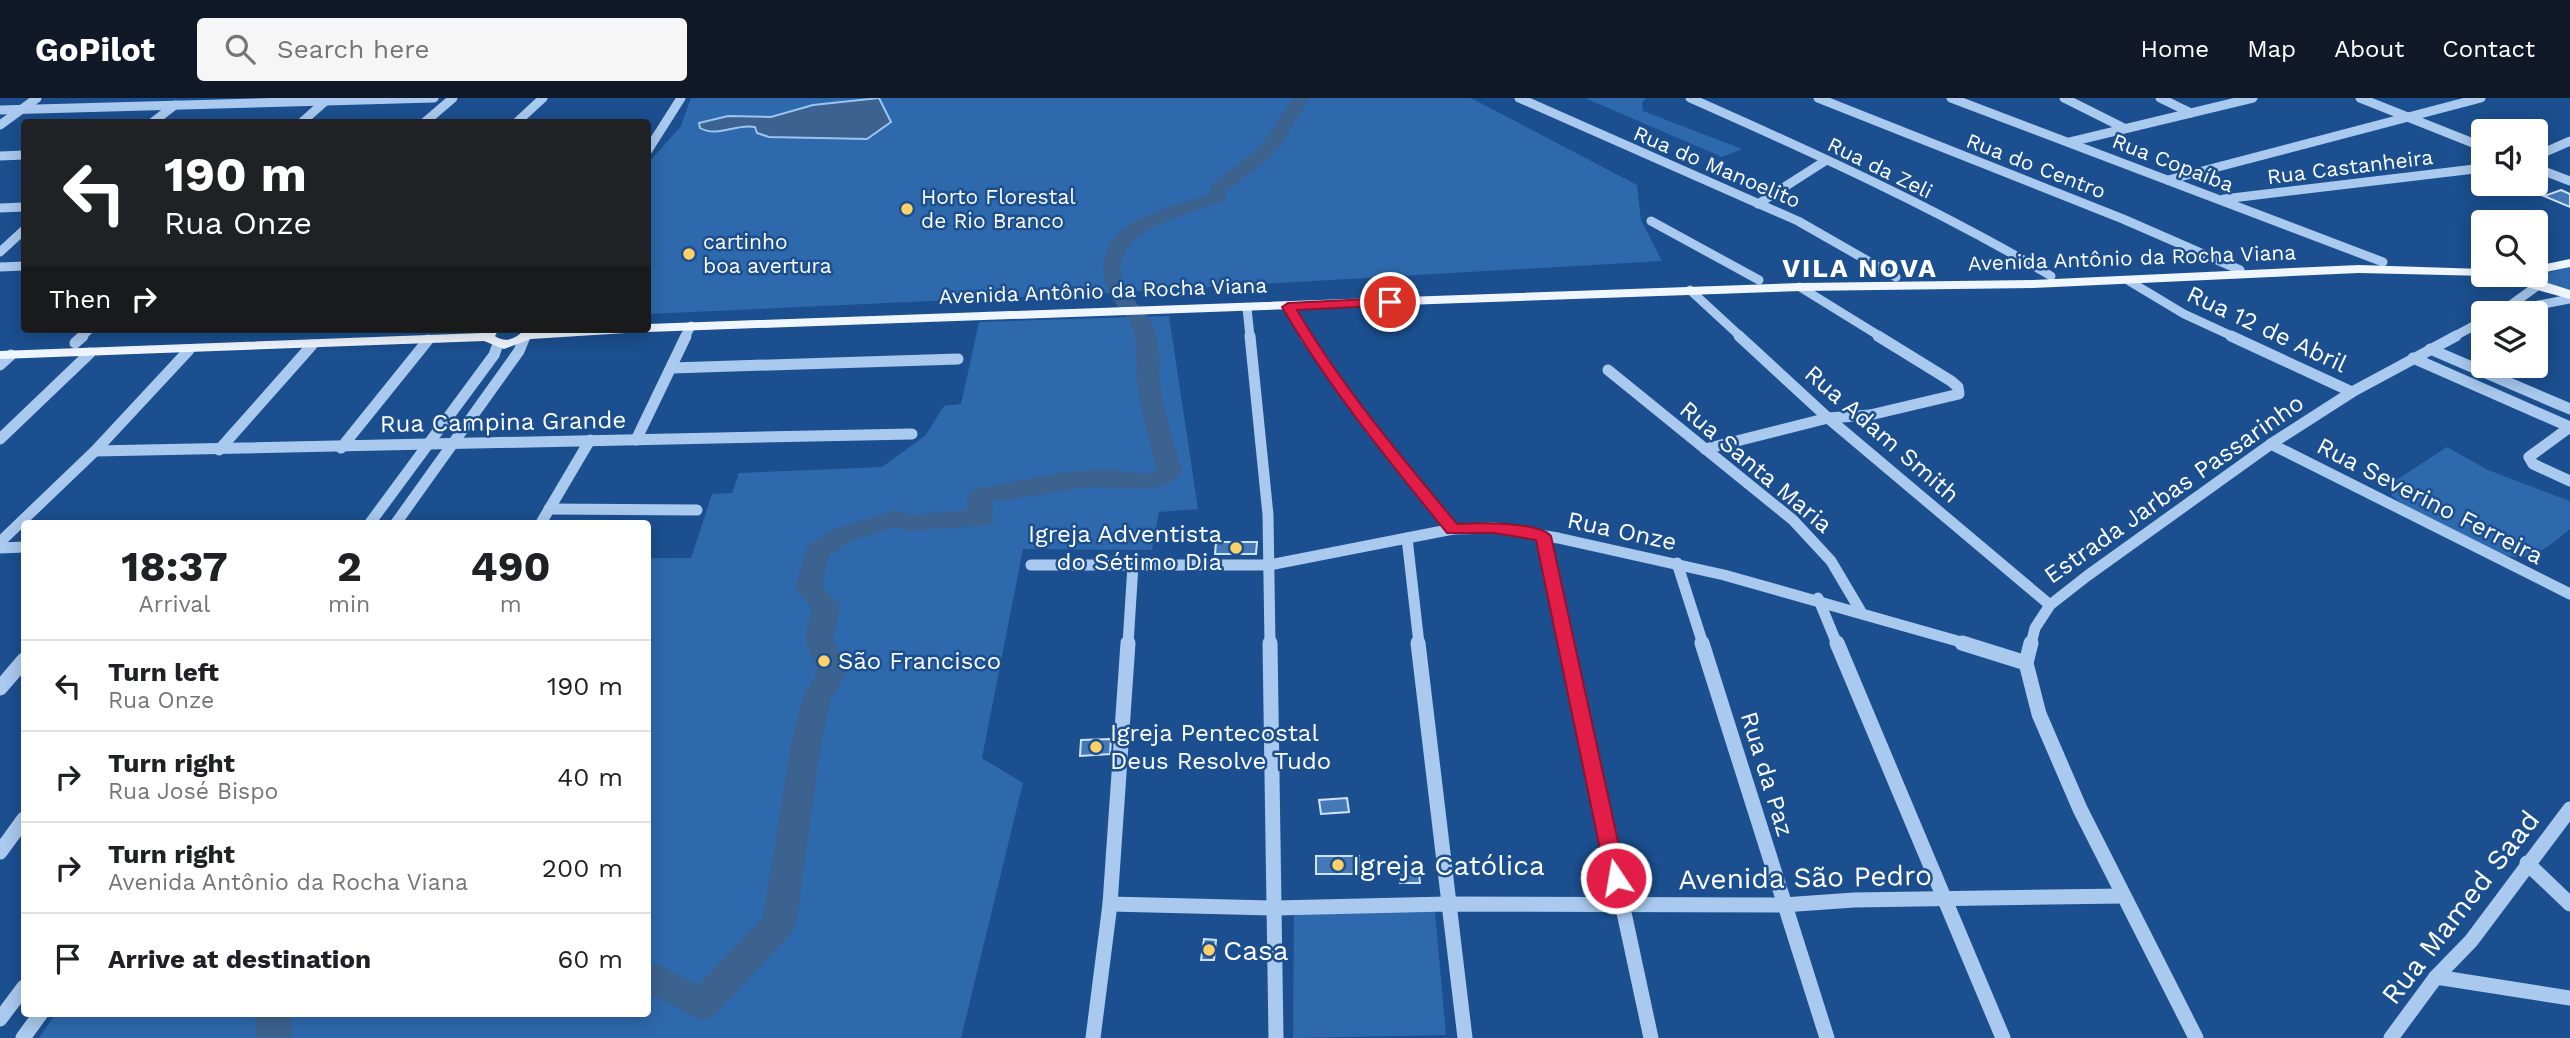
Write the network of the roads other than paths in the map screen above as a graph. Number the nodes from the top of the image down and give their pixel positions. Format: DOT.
graph roads {
  1 [pos="37,98"];
  2 [pos="183,98"];
  3 [pos="434,98"];
  4 [pos="453,98"];
  5 [pos="530,98"];
  6 [pos="543,98"];
  7 [pos="553,98"];
  8 [pos="681,98"];
  9 [pos="1519,98"];
  10 [pos="1690,98"];
  11 [pos="1818,98"];
  12 [pos="1951,98"];
  13 [pos="2064,98"];
  14 [pos="2160,98"];
  15 [pos="2253,98"];
  16 [pos="2360,98"];
  17 [pos="2481,98"];
  18 [pos="328,99"];
  19 [pos="175,105"];
  20 [pos="23,108"];
  21 [pos="0,110"];
  22 [pos="2191,113"];
  23 [pos="2412,118"];
  24 [pos="157,119"];
  25 [pos="305,119"];
  26 [pos="428,119"];
  27 [pos="520,119"];
  28 [pos="0,125"];
  29 [pos="2124,128"];
  30 [pos="652,137"];
  31 [pos="2570,141"];
  32 [pos="2070,142"];
  33 [pos="2471,142"];
  34 [pos="2548,151"];
  35 [pos="21,155"];
  36 [pos="0,156"];
  37 [pos="1825,161"];
  38 [pos="2471,169"];
  39 [pos="2548,172"];
  40 [pos="2168,180"];
  41 [pos="2570,181"];
  42 [pos="2220,200"];
  43 [pos="1758,204"];
  44 [pos="21,207"];
  45 [pos="0,208"];
  46 [pos="1651,221"];
  47 [pos="21,233"];
  48 [pos="0,252"];
  49 [pos="2383,262"];
  50 [pos="2471,263"];
  51 [pos="2548,263"];
  52 [pos="2566,263"];
  53 [pos="21,266"];
  54 [pos="0,267"];
  55 [pos="2240,270"];
  56 [pos="2548,271"];
  57 [pos="2471,273"];
  58 [pos="2051,276"];
  59 [pos="1896,277"];
  60 [pos="1759,280"];
  61 [pos="2129,281"];
  62 [pos="2548,285"];
  63 [pos="1800,287"];
  64 [pos="2525,287"];
  65 [pos="1690,290"];
  66 [pos="2570,297"];
  67 [pos="2511,301"];
  68 [pos="2548,302"];
  69 [pos="1288,307"];
  70 [pos="1143,308"];
  71 [pos="1247,308"];
  72 [pos="1046,312"];
  73 [pos="651,320"];
  74 [pos="691,326"];
  75 [pos="2471,327"];
  76 [pos="651,328"];
  77 [pos="86,333"];
  78 [pos="376,333"];
  79 [pos="548,333"];
  80 [pos="528,334"];
  81 [pos="492,337"];
  82 [pos="428,340"];
  83 [pos="75,343"];
  84 [pos="312,345"];
  85 [pos="2430,349"];
  86 [pos="189,351"];
  87 [pos="90,353"];
  88 [pos="3,355"];
  89 [pos="2413,358"];
  90 [pos="958,359"];
  91 [pos="672,368"];
  92 [pos="1608,370"];
  93 [pos="2352,392"];
  94 [pos="2570,408"];
  95 [pos="1828,418"];
  96 [pos="2570,427"];
  97 [pos="912,434"];
  98 [pos="0,439"];
  99 [pos="590,440"];
  100 [pos="636,440"];
  101 [pos="2271,444"];
  102 [pos="428,445"];
  103 [pos="452,445"];
  104 [pos="341,448"];
  105 [pos="1705,449"];
  106 [pos="219,450"];
  107 [pos="95,451"];
  108 [pos="2570,481"];
  109 [pos="549,509"];
  110 [pos="697,510"];
  111 [pos="25,520"];
  112 [pos="372,520"];
  113 [pos="398,520"];
  114 [pos="543,520"];
  115 [pos="21,524"];
  116 [pos="1453,529"];
  117 [pos="1543,536"];
  118 [pos="1407,538"];
  119 [pos="0,545"];
  120 [pos="21,547"];
  121 [pos="1677,563"];
  122 [pos="1031,565"];
  123 [pos="1133,565"];
  124 [pos="1269,565"];
  125 [pos="2570,594"];
  126 [pos="1818,598"];
  127 [pos="2050,605"];
  128 [pos="1860,610"];
  129 [pos="2026,663"];
  130 [pos="21,664"];
  131 [pos="0,688"];
  132 [pos="2570,809"];
  133 [pos="21,823"];
  134 [pos="0,852"];
  135 [pos="2527,863"];
  136 [pos="2123,896"];
  137 [pos="1948,901"];
  138 [pos="1110,904"];
  139 [pos="1447,904"];
  140 [pos="2570,904"];
  141 [pos="1622,905"];
  142 [pos="1783,905"];
  143 [pos="1275,908"];
  144 [pos="2437,977"];
  145 [pos="21,991"];
  146 [pos="2570,998"];
  147 [pos="37,1017"];
  148 [pos="0,1019"];
  149 [pos="23,1038"];
  150 [pos="1093,1038"];
  151 [pos="1276,1038"];
  152 [pos="1465,1038"];
  153 [pos="1651,1038"];
  154 [pos="1827,1038"];
  155 [pos="2003,1038"];
  156 [pos="2196,1038"];
  157 [pos="2391,1038"];
  1 -- 20 [label="street"];
  2 -- 19 [label="street"];
  3 -- 18 [label="street"];
  4 -- 26 [label="street"];
  5 -- 6 [label="street"];
  6 -- 7 [label="street"];
  6 -- 27 [label="street"];
  8 -- 30 [label="street"];
  9 -- 43 [label="street, Rua do Manoelito"];
  10 -- 37 [label="street, Rua da Zeli"];
  11 -- 55 [label="street, Rua do Centro"];
  12 -- 32 [label="street, Rua Copaíba"];
  13 -- 29 [label="street"];
  14 -- 22 [label="street"];
  15 -- 22 [label="street"];
  16 -- 23 [label="street"];
  17 -- 23 [label="street"];
  18 -- 19 [label="street"];
  18 -- 25 [label="street"];
  19 -- 20 [label="street"];
  19 -- 24 [label="street"];
  20 -- 21 [label="street"];
  20 -- 28 [label="street"];
  22 -- 29 [label="street"];
  23 -- 33 [label="street"];
  23 -- 40 [label="street"];
  29 -- 32 [label="street"];
  31 -- 34 [label="street"];
  32 -- 40 [label="street, Rua Copaíba"];
  35 -- 36 [label="street"];
  37 -- 43 [label="street"];
  37 -- 58 [label="street, Rua da Zeli"];
  38 -- 42 [label="street, Rua Castanheira"];
  39 -- 41 [label="street"];
  40 -- 42 [label="street, Rua Copaíba"];
  42 -- 49 [label="street, Rua Copaíba"];
  43 -- 59 [label="street, Rua do Manoelito"];
  44 -- 45 [label="street"];
  46 -- 60 [label="street"];
  47 -- 48 [label="street"];
  49 -- 50 [label="main road, Avenida Antônio da Rocha Viana"];
  49 -- 55 [label="main road, Avenida Antônio da Rocha Viana"];
  51 -- 52 [label="main road"];
  52 -- 56 [label="main road"];
  53 -- 54 [label="street"];
  55 -- 58 [label="main road, Avenida Antônio da Rocha Viana"];
  57 -- 61 [label="main road, Avenida Antônio da Rocha Viana"];
  58 -- 59 [label="main road, Avenida Antônio da Rocha Viana"];
  59 -- 60 [label="main road, Avenida Antônio da Rocha Viana"];
  60 -- 70 [label="main road, Avenida Antônio da Rocha Viana"];
  61 -- 63 [label="main road, Avenida Antônio da Rocha Viana"];
  61 -- 93 [label="street, Rua 12 de Abril"];
  62 -- 66 [label="main road"];
  63 -- 65 [label="main road, Avenida Antônio da Rocha Viana"];
  63 -- 95 [label="street"];
  64 -- 67 [label="street"];
  65 -- 69 [label="main road, Avenida Antônio da Rocha Viana"];
  65 -- 95 [label="street, Rua Adam Smith"];
  66 -- 68 [label="street"];
  69 -- 71 [label="main road, Avenida Antônio da Rocha Viana"];
  69 -- 116 [label="street"];
  70 -- 71 [label="main road, Avenida Antônio da Rocha Viana"];
  70 -- 72 [label="main road, Avenida Antônio da Rocha Viana"];
  71 -- 124 [label="street"];
  72 -- 73 [label="main road, Avenida Antônio da Rocha Viana"];
  72 -- 74 [label="main road, Avenida Antônio da Rocha Viana"];
  74 -- 76 [label="main road, Avenida Antônio da Rocha Viana"];
  74 -- 91 [label="street"];
  75 -- 85 [label="street, Estrada Jarbas Passarinho"];
  77 -- 83 [label="street"];
  78 -- 83 [label="main road"];
  79 -- 80 [label="main road"];
  80 -- 81 [label="main road"];
  80 -- 103 [label="street"];
  81 -- 82 [label="main road"];
  81 -- 102 [label="street"];
  82 -- 84 [label="main road"];
  82 -- 104 [label="street"];
  83 -- 88 [label="main road"];
  84 -- 86 [label="main road"];
  84 -- 106 [label="street"];
  85 -- 89 [label="street, Estrada Jarbas Passarinho"];
  85 -- 94 [label="street"];
  86 -- 87 [label="main road"];
  86 -- 107 [label="street"];
  87 -- 88 [label="main road"];
  87 -- 98 [label="street"];
  89 -- 93 [label="street, Estrada Jarbas Passarinho"];
  89 -- 96 [label="street"];
  90 -- 91 [label="street"];
  91 -- 100 [label="street"];
  92 -- 105 [label="street, Rua Santa Maria"];
  93 -- 101 [label="street, Estrada Jarbas Passarinho"];
  95 -- 105 [label="street"];
  95 -- 127 [label="street, Rua Adam Smith"];
  96 -- 108 [label="street"];
  97 -- 100 [label="street, Rua Campina Grande"];
  99 -- 100 [label="street, Rua Campina Grande"];
  99 -- 103 [label="street, Rua Campina Grande"];
  99 -- 109 [label="street"];
  101 -- 125 [label="street, Rua Severino Ferreira"];
  101 -- 127 [label="street, Estrada Jarbas Passarinho"];
  102 -- 103 [label="street, Rua Campina Grande"];
  102 -- 104 [label="street, Rua Campina Grande"];
  102 -- 112 [label="street"];
  103 -- 113 [label="street"];
  104 -- 106 [label="street, Rua Campina Grande"];
  105 -- 128 [label="street, Rua Santa Maria"];
  106 -- 107 [label="street, Rua Campina Grande"];
  107 -- 111 [label="street"];
  109 -- 110 [label="street"];
  109 -- 114 [label="street"];
  115 -- 119 [label="street"];
  116 -- 117 [label="street, Rua Onze"];
  116 -- 118 [label="street, Rua Onze"];
  117 -- 121 [label="street, Rua Onze"];
  117 -- 141 [label="street"];
  118 -- 124 [label="street, Rua Onze"];
  118 -- 139 [label="street"];
  119 -- 120 [label="street"];
  121 -- 126 [label="street, Rua Onze"];
  121 -- 142 [label="street, Rua da Paz"];
  122 -- 123 [label="street, Rua Onze"];
  123 -- 124 [label="street, Rua Onze"];
  123 -- 138 [label="street"];
  124 -- 143 [label="street"];
  126 -- 128 [label="street, Rua Onze"];
  126 -- 137 [label="street"];
  127 -- 129 [label="street, Estrada Jarbas Passarinho"];
  128 -- 129 [label="street, Rua Onze"];
  129 -- 136 [label="street, Estrada Jarbas Passarinho"];
  130 -- 131 [label="street"];
  132 -- 135 [label="street, Rua Mamed Saad"];
  133 -- 134 [label="street"];
  135 -- 140 [label="street"];
  135 -- 144 [label="street, Rua Mamed Saad"];
  136 -- 137 [label="street, Avenida São Pedro"];
  136 -- 156 [label="street, Estrada Jarbas Passarinho"];
  137 -- 142 [label="street, Avenida São Pedro"];
  137 -- 155 [label="street"];
  138 -- 143 [label="street, Avenida São Pedro"];
  138 -- 150 [label="street"];
  139 -- 141 [label="street, Avenida São Pedro"];
  139 -- 143 [label="street, Avenida São Pedro"];
  139 -- 152 [label="street"];
  141 -- 142 [label="street, Avenida São Pedro"];
  141 -- 153 [label="street"];
  142 -- 154 [label="street, Rua da Paz"];
  143 -- 151 [label="street"];
  144 -- 146 [label="street"];
  144 -- 157 [label="street, Rua Mamed Saad"];
  145 -- 148 [label="street"];
  147 -- 149 [label="street"];
}
